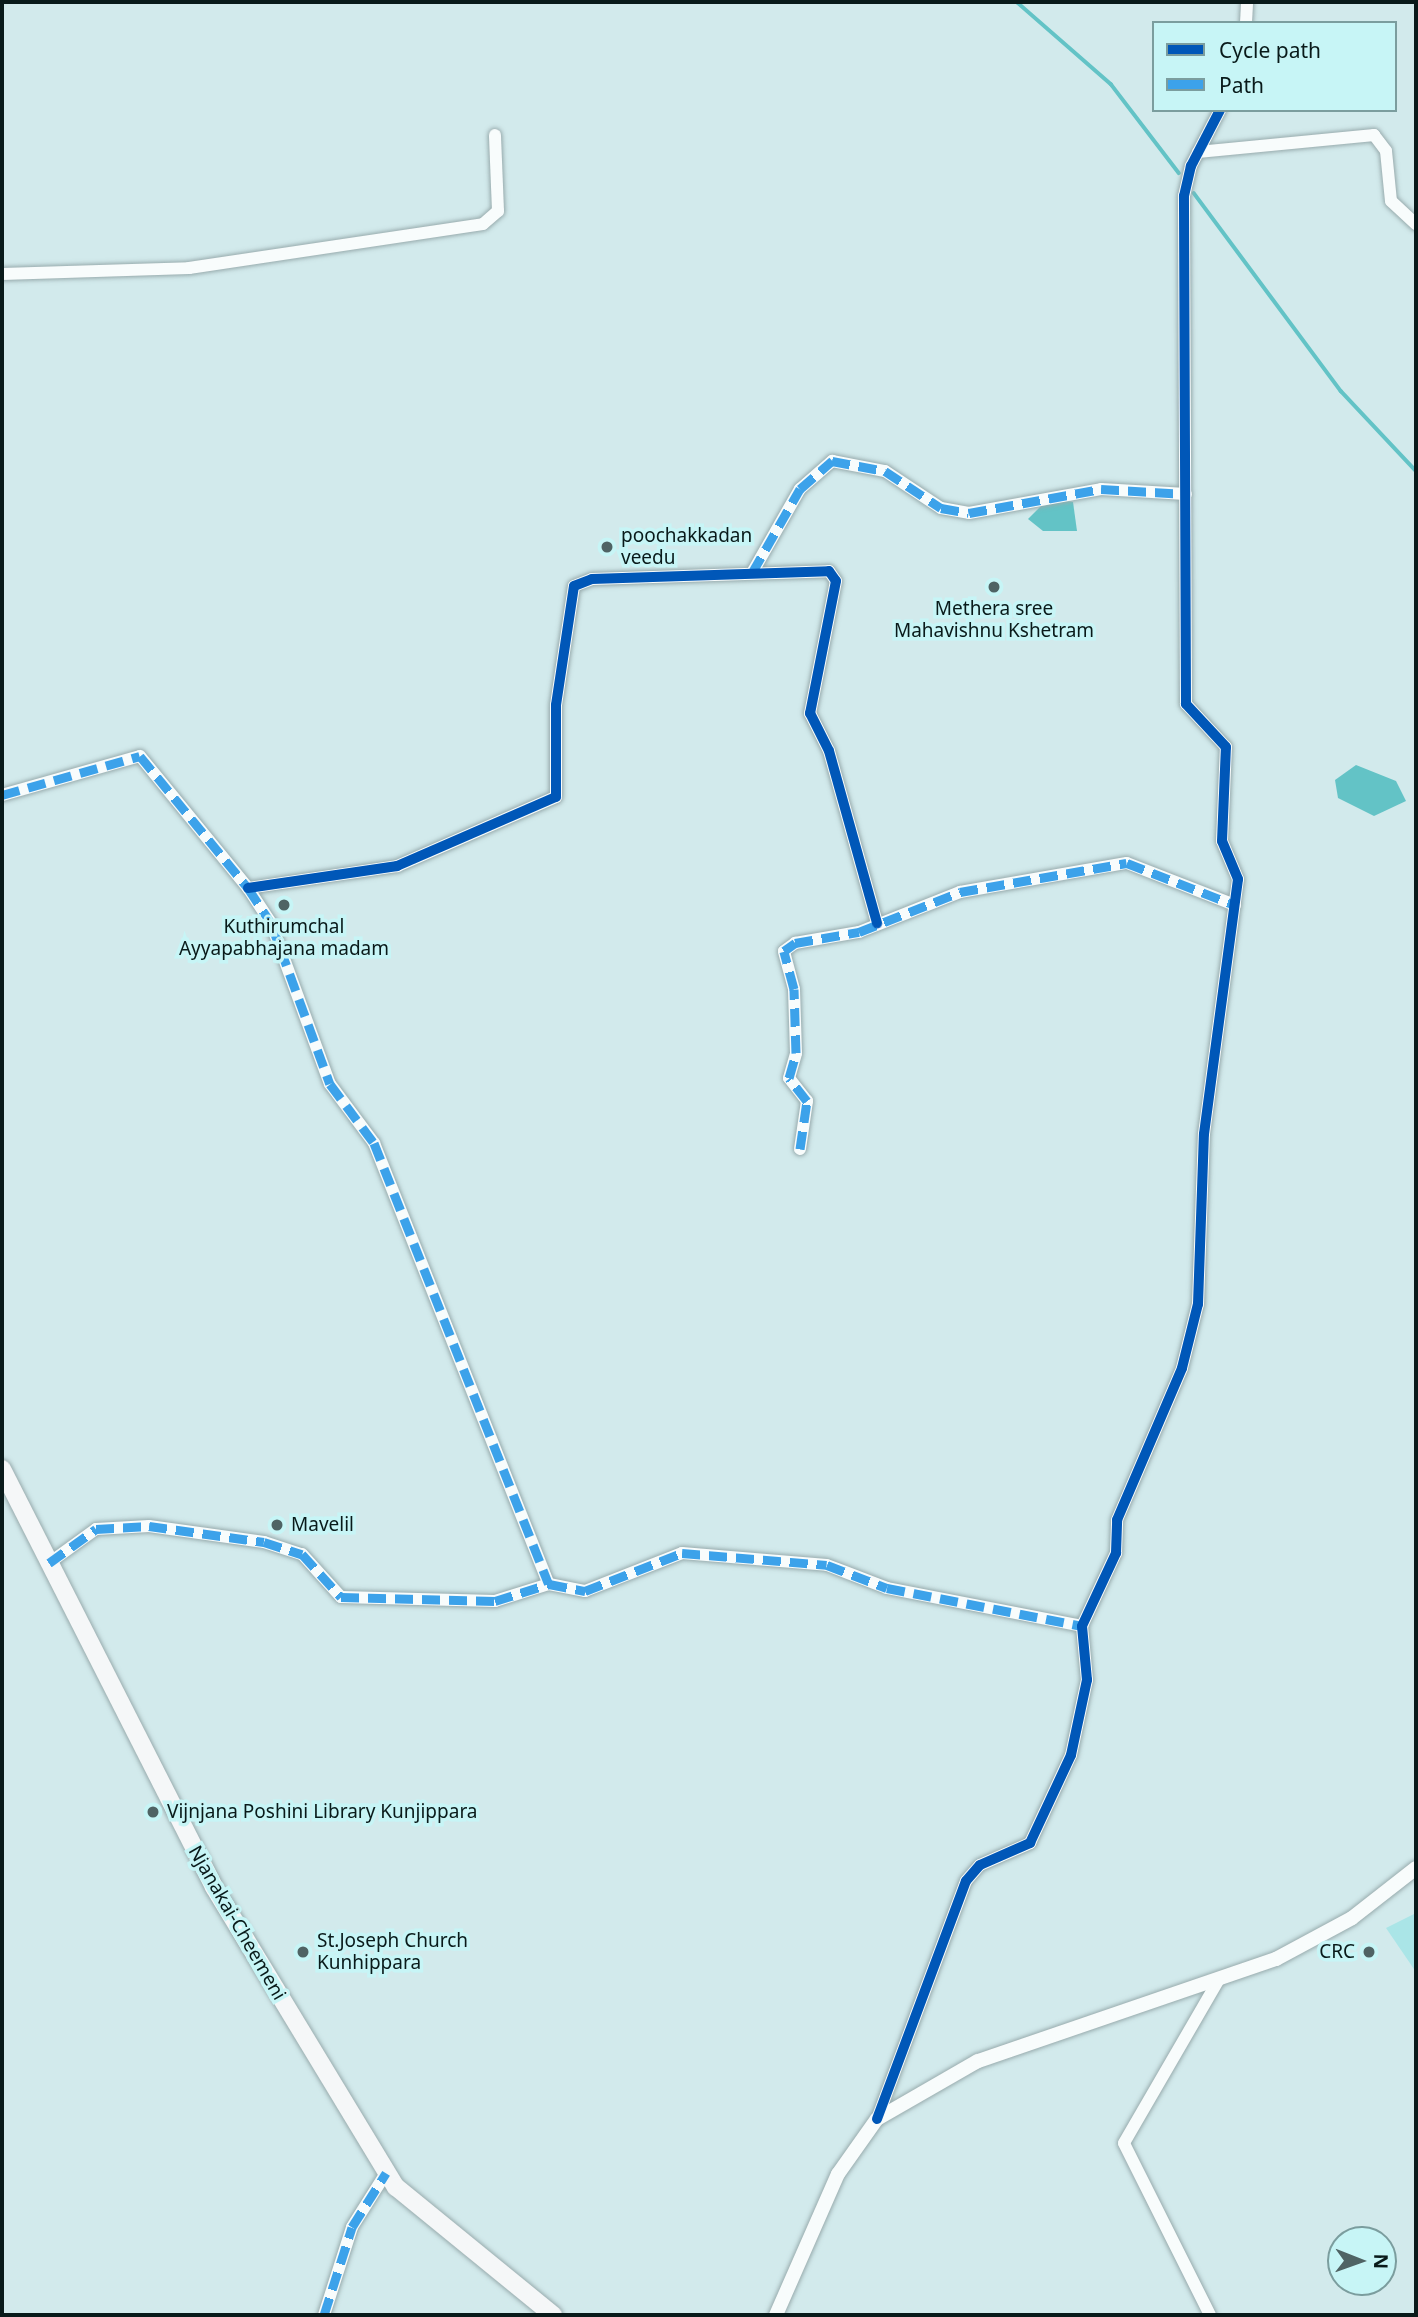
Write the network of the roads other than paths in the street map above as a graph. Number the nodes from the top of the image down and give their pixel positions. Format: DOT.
graph roads {
  1 [pos="1247,2"];
  2 [pos="1246,21"];
  3 [pos="1219,112"];
  4 [pos="495,135"];
  5 [pos="1198,152"];
  6 [pos="1416,224"];
  7 [pos="2,274"];
  8 [pos="1186,494"];
  9 [pos="752,573"];
  10 [pos="2,796"];
  11 [pos="248,888"];
  12 [pos="1235,905"];
  13 [pos="877,923"];
  14 [pos="800,1149"];
  15 [pos="2,1469"];
  16 [pos="49,1563"];
  17 [pos="549,1584"];
  18 [pos="1082,1626"];
  19 [pos="1416,1868"];
  20 [pos="1218,1981"];
  21 [pos="877,2119"];
  22 [pos="387,2173"];
  23 [pos="324,2315"];
  24 [pos="553,2315"];
  25 [pos="776,2315"];
  26 [pos="1210,2315"];
  1 -- 2 [label="street"];
  3 -- 5 [label="street"];
  4 -- 7 [label="street"];
  5 -- 6 [label="street"];
  5 -- 8 [label="street"];
  8 -- 9 [label="street"];
  8 -- 12 [label="street"];
  9 -- 11 [label="street"];
  9 -- 13 [label="street"];
  10 -- 11 [label="street"];
  11 -- 17 [label="street"];
  12 -- 13 [label="street"];
  12 -- 18 [label="street"];
  13 -- 14 [label="street"];
  15 -- 16 [label="main road, Njanakai-Cheemeni"];
  16 -- 17 [label="street"];
  16 -- 22 [label="main road, Njanakai-Cheemeni"];
  17 -- 18 [label="street"];
  18 -- 21 [label="street"];
  19 -- 20 [label="street"];
  20 -- 21 [label="street"];
  20 -- 26 [label="street"];
  21 -- 25 [label="street"];
  22 -- 23 [label="street"];
  22 -- 24 [label="main road, Njanakai-Cheemeni"];
}
